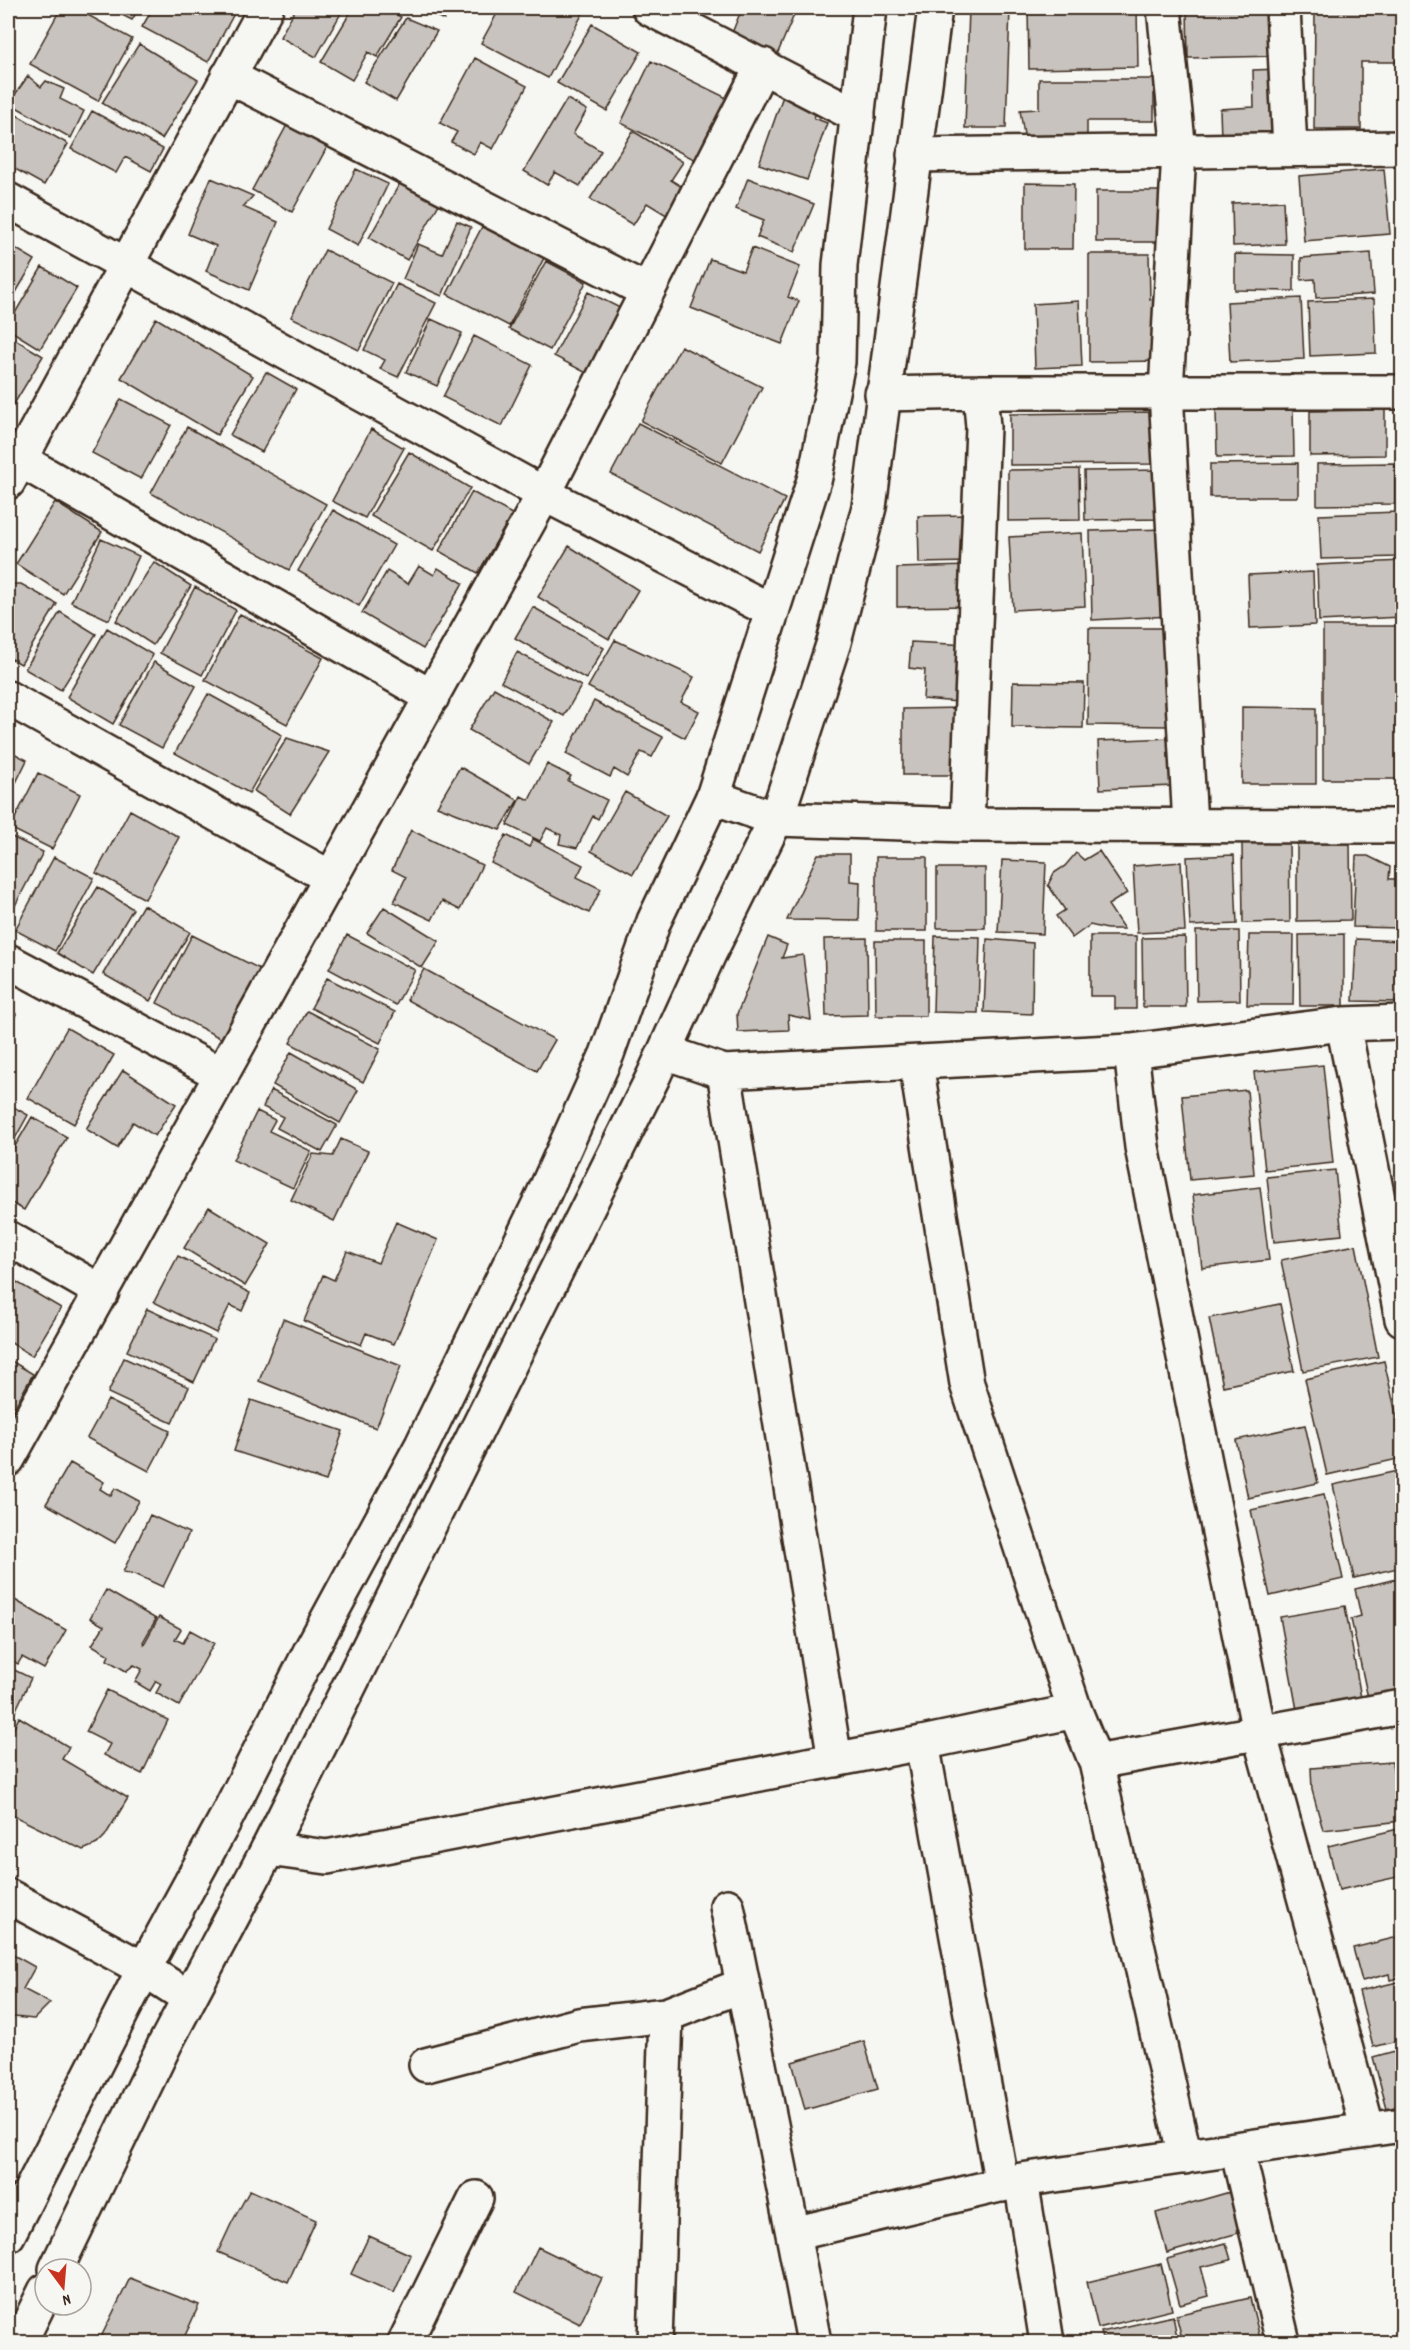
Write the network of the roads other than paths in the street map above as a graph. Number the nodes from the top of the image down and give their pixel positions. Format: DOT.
graph roads {
  1 [pos="266,8"];
  2 [pos="650,8"];
  3 [pos="870,8"];
  4 [pos="934,8"];
  5 [pos="1164,8"];
  6 [pos="1283,8"];
  7 [pos="763,65"];
  8 [pos="228,76"];
  9 [pos="858,116"];
  10 [pos="1402,148"];
  11 [pos="1290,149"];
  12 [pos="1179,151"];
  13 [pos="914,155"];
  14 [pos="8,200"];
  15 [pos="125,264"];
  16 [pos="647,291"];
  17 [pos="980,392"];
  18 [pos="1166,392"];
  19 [pos="1402,392"];
  20 [pos="882,394"];
  21 [pos="12,465"];
  22 [pos="544,494"];
  23 [pos="772,611"];
  24 [pos="432,697"];
  25 [pos="8,698"];
  26 [pos="712,797"];
  27 [pos="776,819"];
  28 [pos="967,825"];
  29 [pos="1190,825"];
  30 [pos="1402,825"];
  31 [pos="331,878"];
  32 [pos="8,961"];
  33 [pos="1402,1022"];
  34 [pos="1342,1024"];
  35 [pos="1131,1051"];
  36 [pos="665,1052"];
  37 [pos="916,1063"];
  38 [pos="724,1072"];
  39 [pos="222,1075"];
  40 [pos="8,1238"];
  41 [pos="102,1292"];
  42 [pos="1402,1319"];
  43 [pos="8,1459"];
  44 [pos="1402,1707"];
  45 [pos="1075,1711"];
  46 [pos="1259,1732"];
  47 [pos="922,1743"];
  48 [pos="835,1760"];
  49 [pos="1096,1762"];
  50 [pos="268,1849"];
  51 [pos="8,1896"];
  52 [pos="728,1906"];
  53 [pos="144,1969"];
  54 [pos="743,1985"];
  55 [pos="189,1998"];
  56 [pos="666,2014"];
  57 [pos="426,2065"];
  58 [pos="1402,2125"];
  59 [pos="1368,2130"];
  60 [pos="1237,2149"];
  61 [pos="1185,2157"];
  62 [pos="1012,2183"];
  63 [pos="476,2198"];
  64 [pos="793,2234"];
  65 [pos="8,2235"];
  66 [pos="62,2257"];
  67 [pos="33,2314"];
  68 [pos="20,2339"];
  69 [pos="405,2343"];
  70 [pos="656,2343"];
  71 [pos="814,2343"];
  72 [pos="1047,2343"];
  73 [pos="1283,2343"];
  1 -- 8 [label="street"];
  2 -- 7 [label="street"];
  3 -- 9 [label="street"];
  4 -- 13 [label="street"];
  5 -- 12 [label="street"];
  6 -- 11 [label="street"];
  7 -- 9 [label="street"];
  7 -- 16 [label="street"];
  8 -- 15 [label="street"];
  8 -- 16 [label="street"];
  9 -- 23 [label="street"];
  10 -- 11 [label="street"];
  11 -- 12 [label="street"];
  12 -- 13 [label="street"];
  12 -- 18 [label="street"];
  13 -- 20 [label="street"];
  14 -- 15 [label="street"];
  15 -- 21 [label="street"];
  15 -- 22 [label="street"];
  16 -- 22 [label="street"];
  17 -- 18 [label="street"];
  17 -- 20 [label="street"];
  17 -- 28 [label="street"];
  18 -- 19 [label="street"];
  18 -- 29 [label="street"];
  20 -- 27 [label="street"];
  21 -- 24 [label="street"];
  22 -- 23 [label="street"];
  22 -- 24 [label="street"];
  23 -- 26 [label="street"];
  24 -- 31 [label="street"];
  25 -- 31 [label="street"];
  26 -- 27 [label="street"];
  26 -- 53 [label="street"];
  27 -- 28 [label="street"];
  27 -- 36 [label="street"];
  28 -- 29 [label="street"];
  29 -- 30 [label="street"];
  31 -- 39 [label="street"];
  32 -- 39 [label="street"];
  33 -- 34 [label="street"];
  34 -- 35 [label="street"];
  34 -- 42 [label="street"];
  35 -- 37 [label="street"];
  35 -- 46 [label="street"];
  36 -- 38 [label="street"];
  36 -- 50 [label="street"];
  37 -- 38 [label="street"];
  37 -- 45 [label="street"];
  38 -- 48 [label="street"];
  39 -- 41 [label="street"];
  40 -- 41 [label="street"];
  41 -- 43 [label="street"];
  44 -- 46 [label="street"];
  45 -- 47 [label="street"];
  45 -- 49 [label="street"];
  46 -- 49 [label="street"];
  46 -- 59 [label="street"];
  47 -- 48 [label="street"];
  47 -- 62 [label="street"];
  48 -- 50 [label="street"];
  49 -- 61 [label="street"];
  50 -- 55 [label="street"];
  51 -- 53 [label="street"];
  52 -- 54 [label="street"];
  53 -- 55 [label="street"];
  53 -- 65 [label="street"];
  54 -- 56 [label="street"];
  54 -- 64 [label="street"];
  55 -- 66 [label="street"];
  56 -- 57 [label="street"];
  56 -- 70 [label="street"];
  58 -- 59 [label="street"];
  59 -- 60 [label="street"];
  60 -- 61 [label="street"];
  60 -- 73 [label="street"];
  61 -- 62 [label="street"];
  62 -- 64 [label="street"];
  62 -- 72 [label="street"];
  63 -- 69 [label="street"];
  64 -- 71 [label="street"];
  67 -- 68 [label="street"];
}
